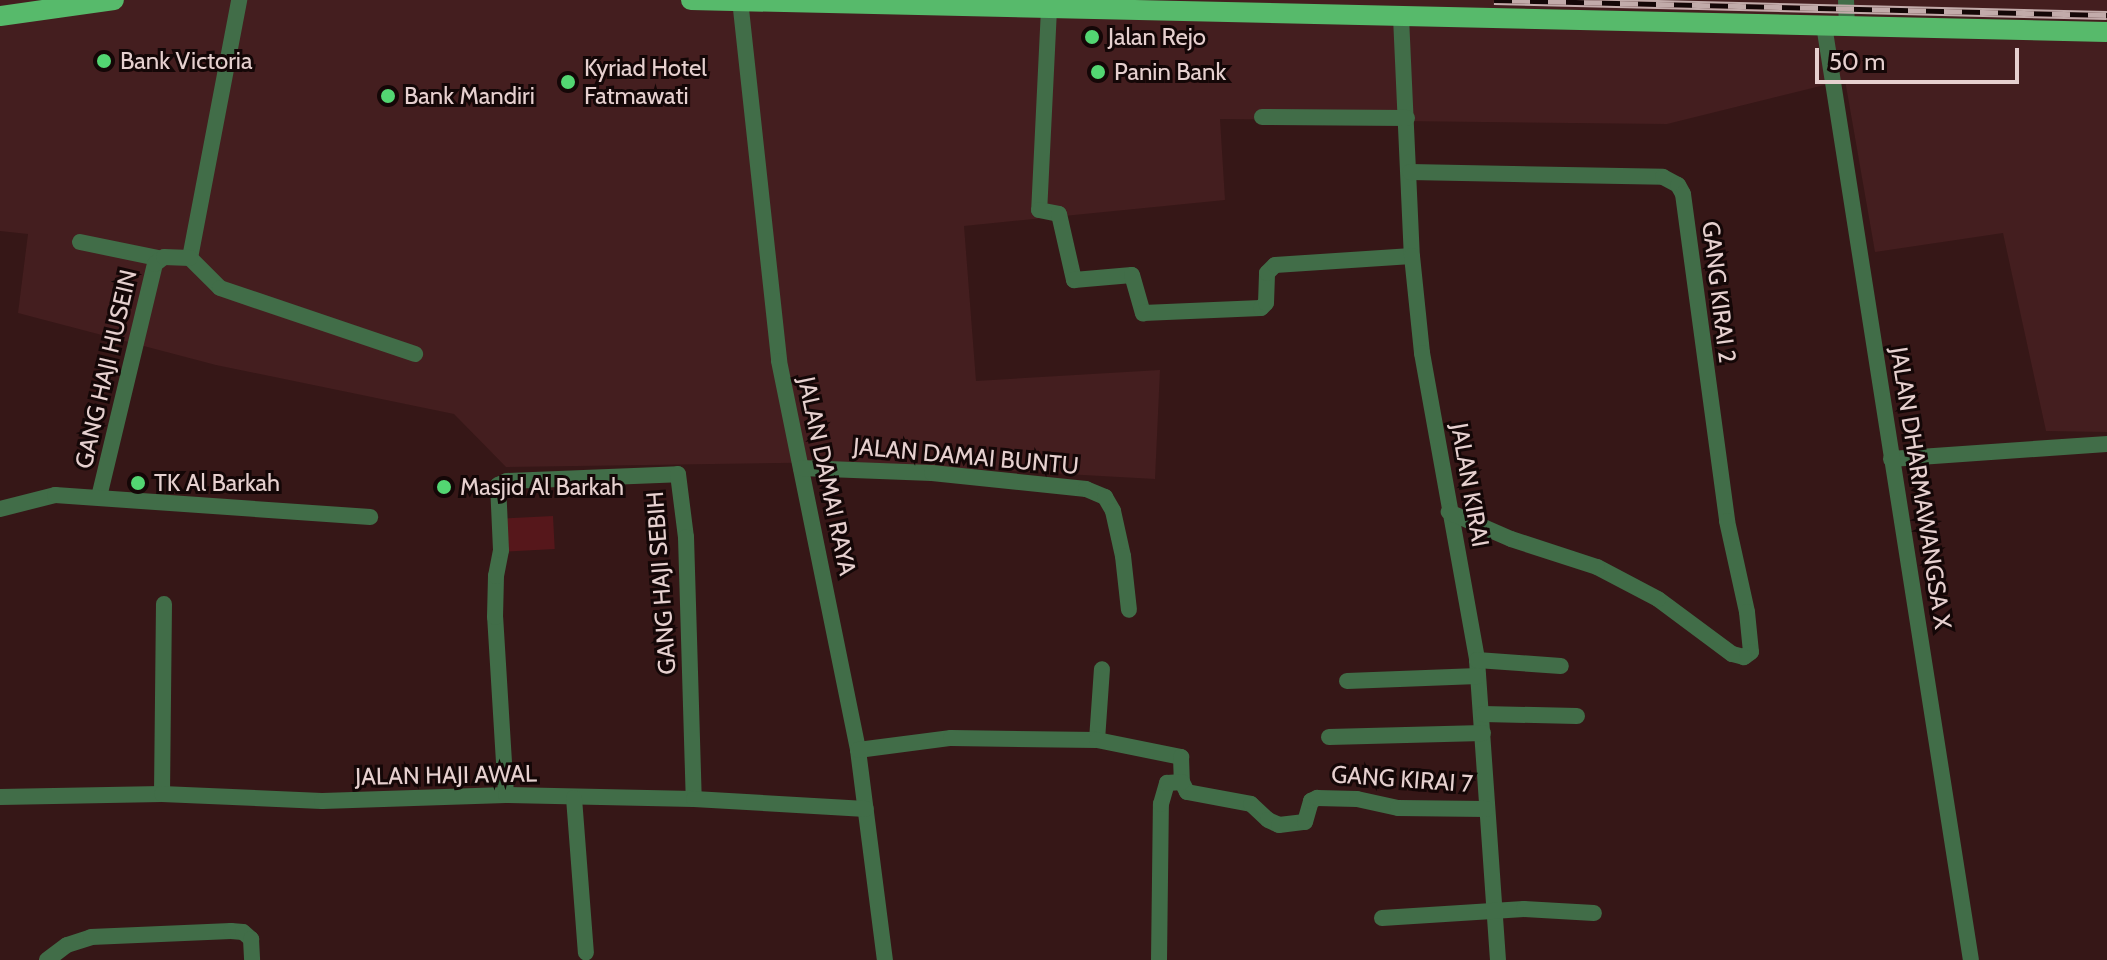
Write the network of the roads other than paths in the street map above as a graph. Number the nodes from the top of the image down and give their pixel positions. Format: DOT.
graph roads {
  1 [pos="114,0"];
  2 [pos="239,0"];
  3 [pos="691,0"];
  4 [pos="740,0"];
  5 [pos="1846,0"];
  6 [pos="1049,9"];
  7 [pos="0,16"];
  8 [pos="1401,17"];
  9 [pos="1824,25"];
  10 [pos="1847,25"];
  11 [pos="2107,32"];
  12 [pos="1262,117"];
  13 [pos="1407,118"];
  14 [pos="1410,172"];
  15 [pos="80,242"];
  16 [pos="1412,256"];
  17 [pos="158,258"];
  18 [pos="190,258"];
  19 [pos="415,354"];
  20 [pos="2107,444"];
  21 [pos="1891,459"];
  22 [pos="801,468"];
  23 [pos="99,497"];
  24 [pos="0,509"];
  25 [pos="1449,512"];
  26 [pos="370,517"];
  27 [pos="164,604"];
  28 [pos="1129,610"];
  29 [pos="1561,666"];
  30 [pos="1477,668"];
  31 [pos="1102,669"];
  32 [pos="1347,681"];
  33 [pos="1483,714"];
  34 [pos="1577,716"];
  35 [pos="1483,733"];
  36 [pos="1329,737"];
  37 [pos="1097,740"];
  38 [pos="858,750"];
  39 [pos="1182,782"];
  40 [pos="162,794"];
  41 [pos="506,795"];
  42 [pos="0,797"];
  43 [pos="574,798"];
  44 [pos="694,799"];
  45 [pos="866,809"];
  46 [pos="1486,809"];
  47 [pos="1495,913"];
  48 [pos="1594,913"];
  49 [pos="1382,918"];
  50 [pos="586,953"];
  51 [pos="47,960"];
  52 [pos="252,960"];
  53 [pos="885,960"];
  54 [pos="1159,960"];
  55 [pos="1498,960"];
  56 [pos="1971,960"];
  1 -- 7 [label="main road"];
  2 -- 18 [label="street"];
  3 -- 4 [label="main road"];
  4 -- 6 [label="main road"];
  4 -- 22 [label="street, JALAN DAMAI RAYA"];
  5 -- 10 [label="street"];
  6 -- 8 [label="main road"];
  6 -- 16 [label="street"];
  8 -- 9 [label="main road"];
  8 -- 13 [label="street, JALAN KIRAI"];
  9 -- 10 [label="main road"];
  9 -- 21 [label="street, JALAN DHARMAWANGSA X"];
  10 -- 11 [label="main road"];
  12 -- 13 [label="street"];
  13 -- 14 [label="street, JALAN KIRAI"];
  14 -- 16 [label="street, JALAN KIRAI"];
  14 -- 25 [label="street, GANG KIRAI 2"];
  15 -- 17 [label="street"];
  16 -- 25 [label="street, JALAN KIRAI"];
  17 -- 18 [label="street, GANG HAJI HUSEIN"];
  17 -- 23 [label="street, GANG HAJI HUSEIN"];
  18 -- 19 [label="street"];
  20 -- 21 [label="street"];
  21 -- 56 [label="street, JALAN DHARMAWANGSA X"];
  22 -- 28 [label="street, JALAN DAMAI BUNTU"];
  22 -- 38 [label="street, JALAN DAMAI RAYA"];
  23 -- 24 [label="street"];
  23 -- 26 [label="street"];
  25 -- 30 [label="street, JALAN KIRAI"];
  27 -- 40 [label="street"];
  29 -- 30 [label="street"];
  30 -- 32 [label="street"];
  30 -- 33 [label="street, JALAN KIRAI"];
  31 -- 37 [label="street"];
  33 -- 34 [label="street"];
  33 -- 35 [label="street, JALAN KIRAI"];
  35 -- 36 [label="street"];
  35 -- 46 [label="street, JALAN KIRAI"];
  37 -- 38 [label="street"];
  37 -- 39 [label="street"];
  38 -- 45 [label="street, JALAN DAMAI RAYA"];
  39 -- 46 [label="street, GANG KIRAI 7"];
  39 -- 54 [label="street"];
  40 -- 41 [label="street, JALAN HAJI AWAL"];
  40 -- 42 [label="street, JALAN HAJI AWAL"];
  41 -- 43 [label="street, JALAN HAJI AWAL"];
  41 -- 44 [label="street, GANG HAJI SEBIH"];
  43 -- 44 [label="street, JALAN HAJI AWAL"];
  43 -- 50 [label="street"];
  44 -- 45 [label="street, JALAN HAJI AWAL"];
  45 -- 53 [label="street, JALAN DAMAI RAYA"];
  46 -- 47 [label="street, JALAN KIRAI"];
  47 -- 48 [label="street"];
  47 -- 49 [label="street"];
  47 -- 55 [label="street, JALAN KIRAI"];
  51 -- 52 [label="street"];
}
